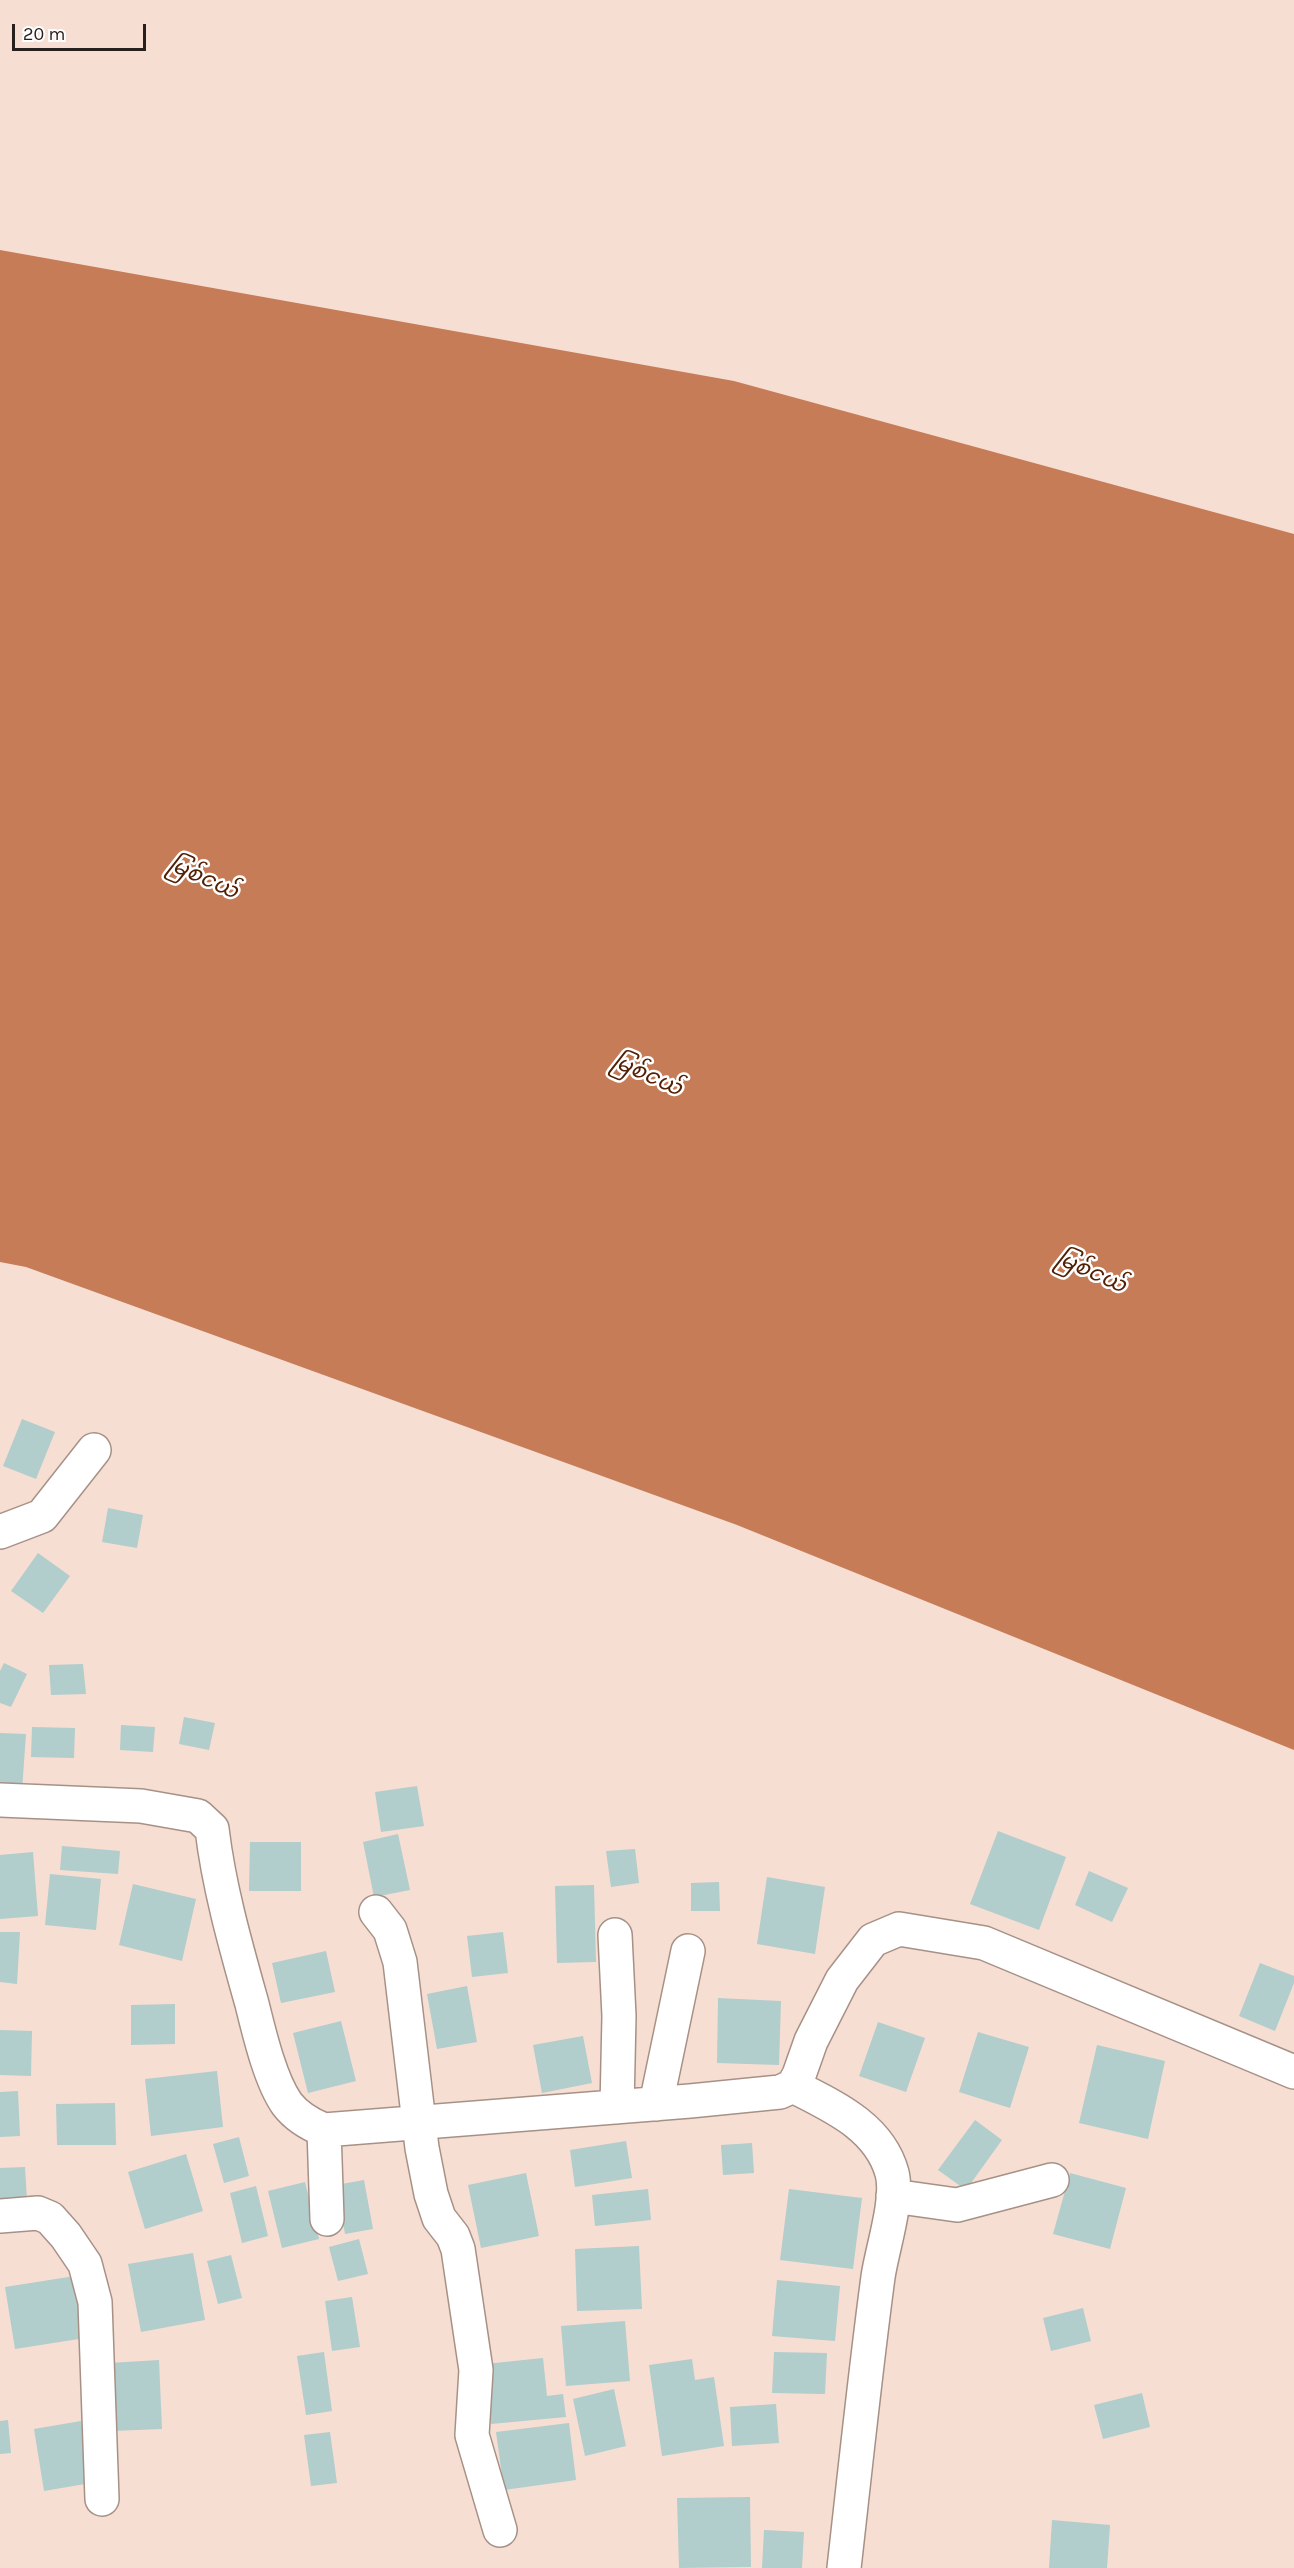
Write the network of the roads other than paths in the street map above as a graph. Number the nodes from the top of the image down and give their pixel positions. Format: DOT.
graph roads {
  1 [pos="94,1450"];
  2 [pos="0,1532"];
  3 [pos="0,1800"];
  4 [pos="376,1912"];
  5 [pos="615,1935"];
  6 [pos="688,1951"];
  7 [pos="1294,2073"];
  8 [pos="793,2086"];
  9 [pos="657,2104"];
  10 [pos="617,2107"];
  11 [pos="420,2121"];
  12 [pos="324,2130"];
  13 [pos="1052,2180"];
  14 [pos="892,2196"];
  15 [pos="0,2216"];
  16 [pos="327,2219"];
  17 [pos="102,2499"];
  18 [pos="500,2530"];
  19 [pos="844,2568"];
  1 -- 2 [label="street"];
  3 -- 12 [label="street"];
  4 -- 11 [label="street"];
  5 -- 10 [label="street"];
  6 -- 9 [label="street"];
  7 -- 8 [label="street"];
  8 -- 9 [label="street"];
  8 -- 14 [label="street"];
  9 -- 10 [label="street"];
  10 -- 11 [label="street"];
  11 -- 12 [label="street"];
  11 -- 18 [label="street"];
  12 -- 16 [label="street"];
  13 -- 14 [label="street"];
  14 -- 19 [label="street"];
  15 -- 17 [label="street"];
}
